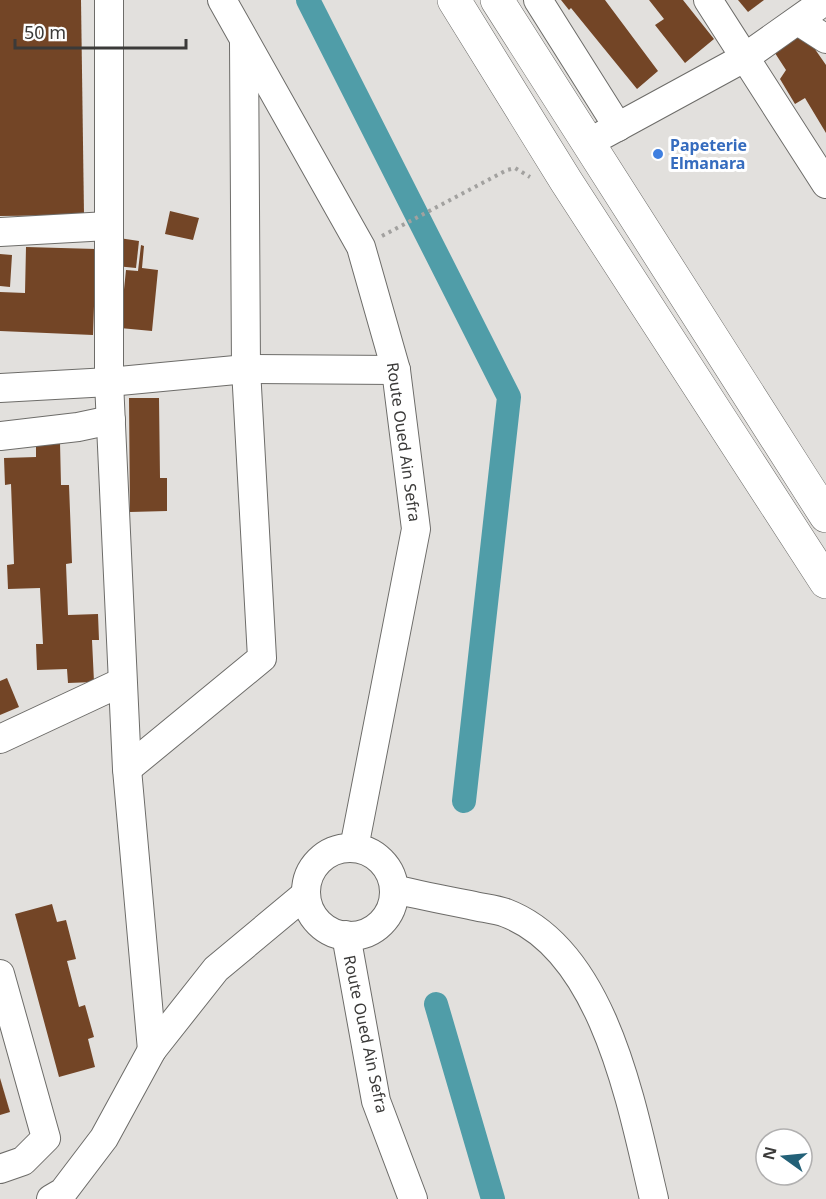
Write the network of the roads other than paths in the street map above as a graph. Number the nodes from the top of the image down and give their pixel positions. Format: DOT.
graph roads {
  1 [pos="109,0"];
  2 [pos="222,0"];
  3 [pos="454,0"];
  4 [pos="497,0"];
  5 [pos="538,0"];
  6 [pos="708,0"];
  7 [pos="817,10"];
  8 [pos="244,39"];
  9 [pos="826,39"];
  10 [pos="744,58"];
  11 [pos="618,127"];
  12 [pos="588,143"];
  13 [pos="826,184"];
  14 [pos="108,226"];
  15 [pos="0,232"];
  16 [pos="246,369"];
  17 [pos="396,370"];
  18 [pos="109,382"];
  19 [pos="0,388"];
  20 [pos="111,420"];
  21 [pos="0,436"];
  22 [pos="826,516"];
  23 [pos="826,582"];
  24 [pos="122,682"];
  25 [pos="0,739"];
  26 [pos="127,769"];
  27 [pos="354,848"];
  28 [pos="394,889"];
  29 [pos="306,894"];
  30 [pos="346,935"];
  31 [pos="0,974"];
  32 [pos="152,1050"];
  33 [pos="0,1168"];
  34 [pos="51,1199"];
  35 [pos="413,1199"];
  36 [pos="654,1199"];
  1 -- 14 [label="street"];
  2 -- 8 [label="street, Route Oued Ain Sefra"];
  3 -- 23 [label="main road"];
  4 -- 12 [label="main road"];
  5 -- 11 [label="street"];
  6 -- 10 [label="street"];
  7 -- 9 [label="street"];
  7 -- 10 [label="street"];
  8 -- 16 [label="street"];
  8 -- 17 [label="street, Route Oued Ain Sefra"];
  10 -- 11 [label="street"];
  10 -- 13 [label="street"];
  11 -- 12 [label="street"];
  12 -- 22 [label="main road"];
  14 -- 15 [label="street"];
  14 -- 18 [label="street"];
  16 -- 17 [label="street"];
  16 -- 18 [label="street"];
  16 -- 26 [label="street"];
  17 -- 27 [label="street, Route Oued Ain Sefra"];
  18 -- 19 [label="street"];
  18 -- 20 [label="street"];
  20 -- 21 [label="street"];
  20 -- 24 [label="street"];
  24 -- 25 [label="street"];
  24 -- 26 [label="street"];
  26 -- 32 [label="street"];
  27 -- 28 [label="street"];
  27 -- 29 [label="street"];
  28 -- 30 [label="street"];
  28 -- 36 [label="street"];
  29 -- 30 [label="street"];
  29 -- 32 [label="street"];
  30 -- 35 [label="street, Route Oued Ain Sefra"];
  31 -- 33 [label="street"];
  32 -- 34 [label="street"];
}
